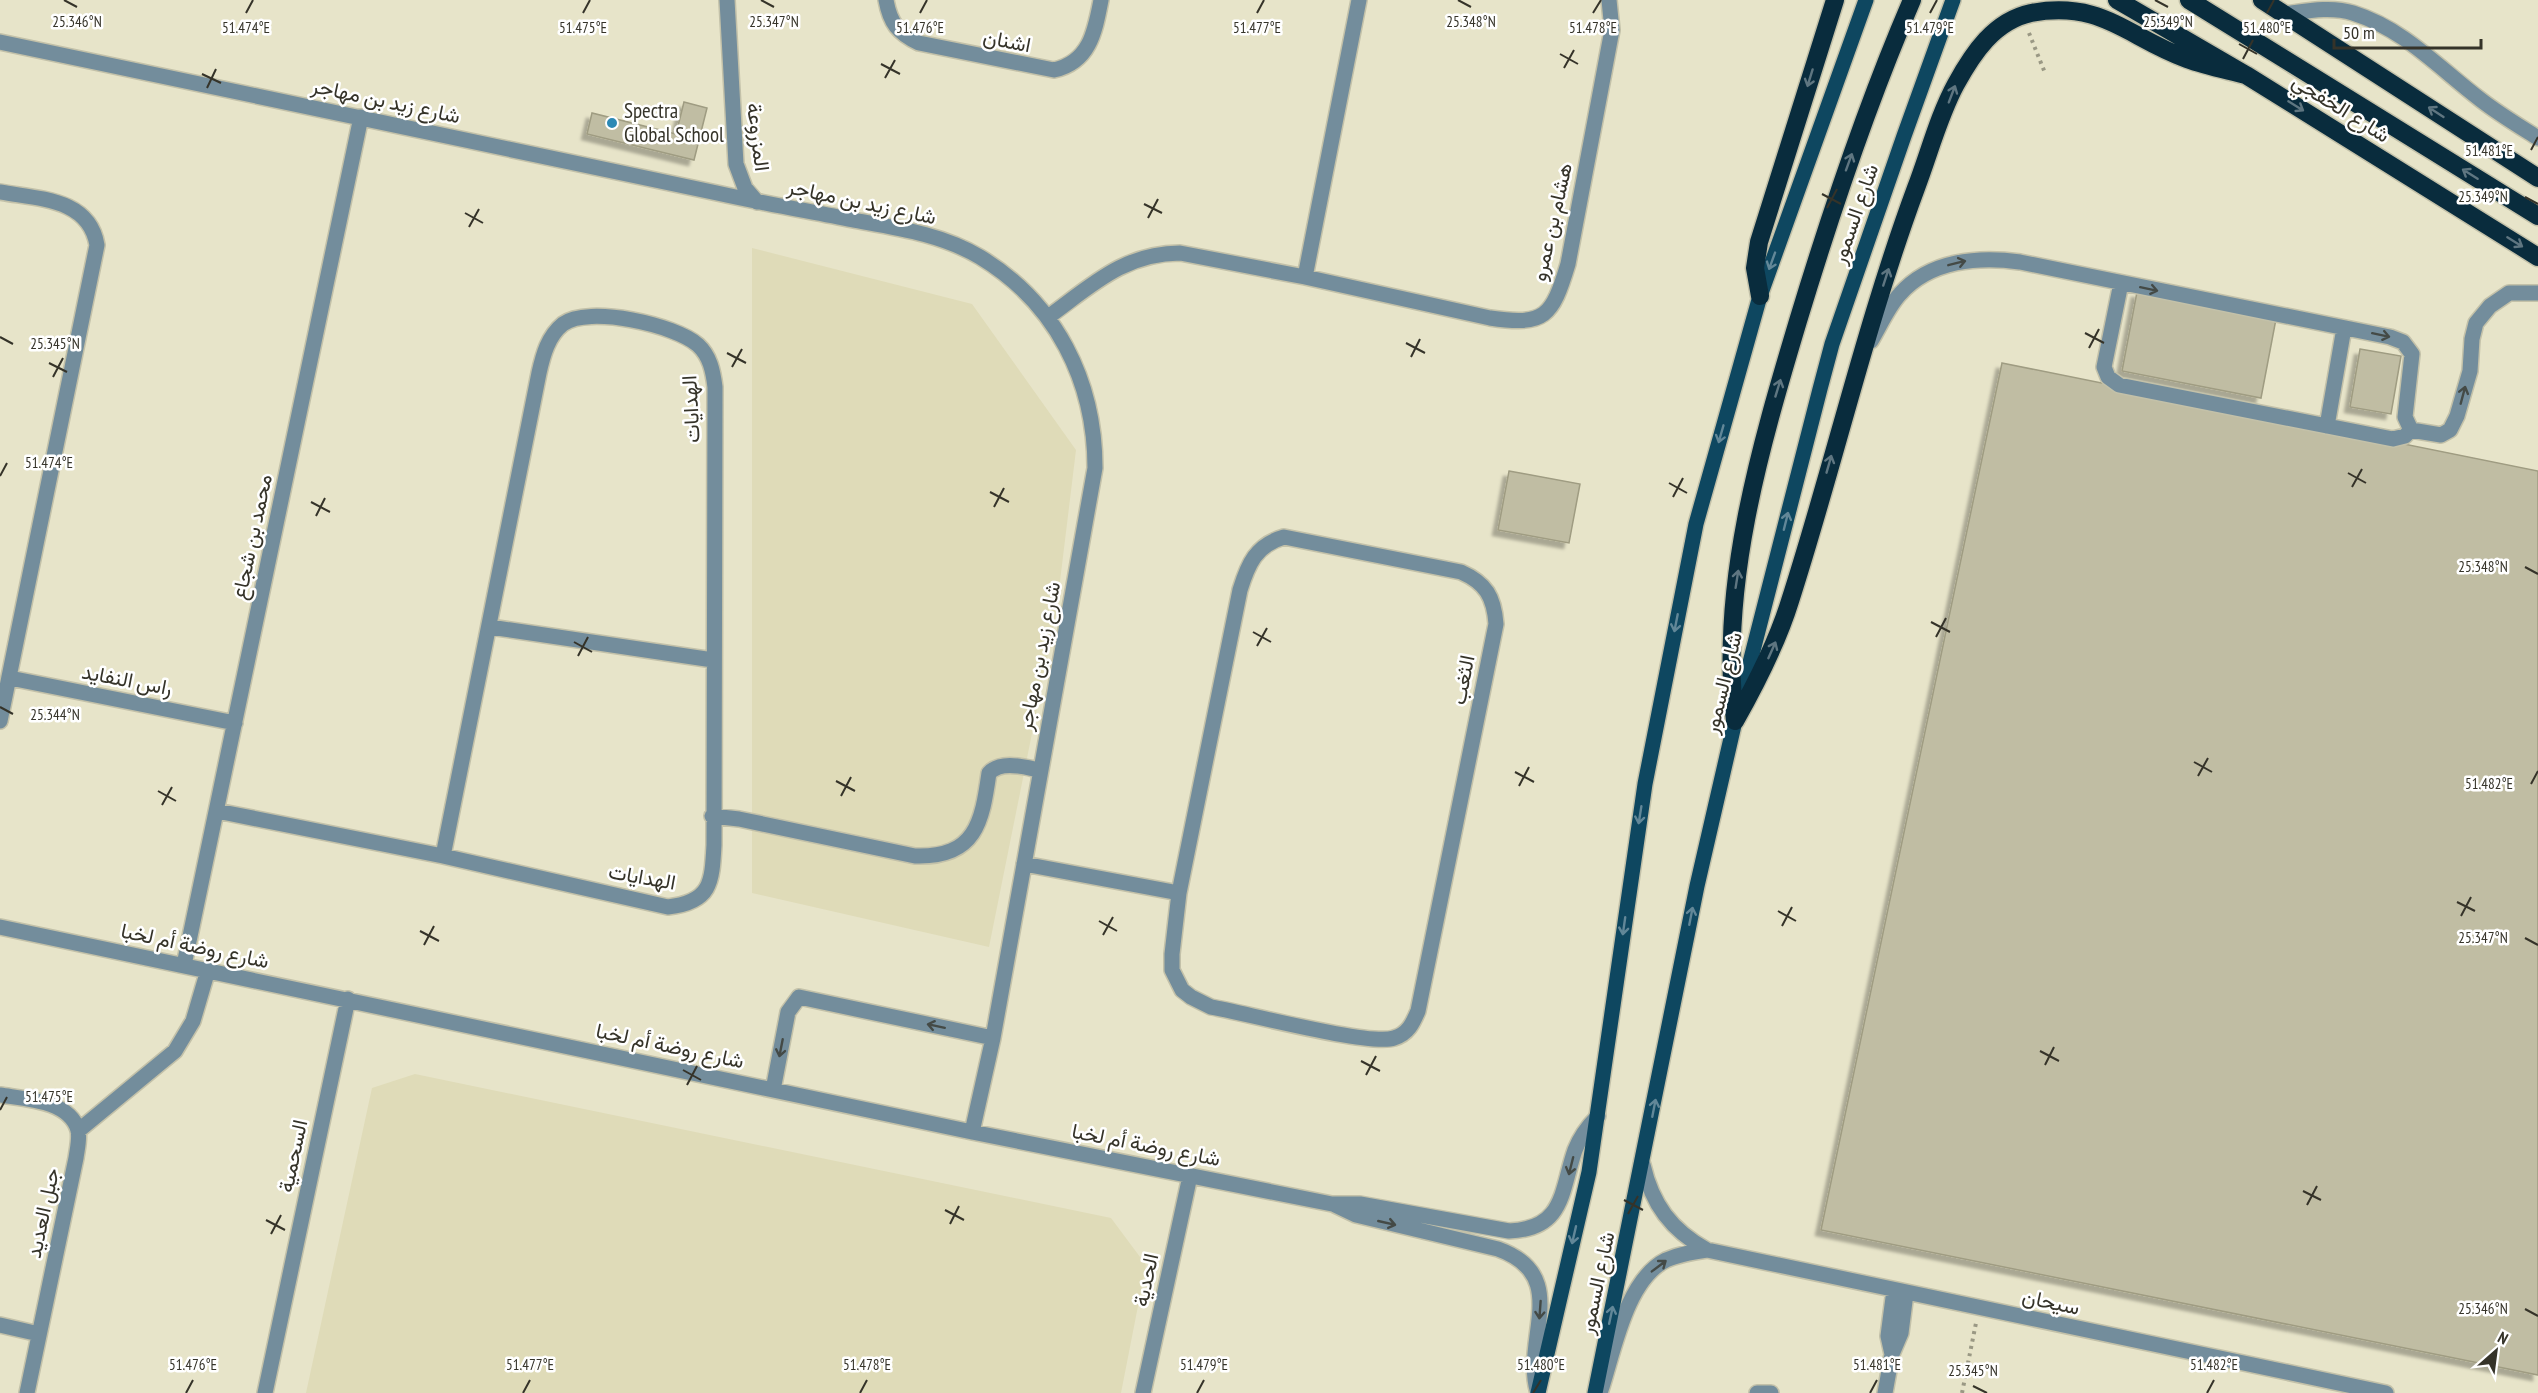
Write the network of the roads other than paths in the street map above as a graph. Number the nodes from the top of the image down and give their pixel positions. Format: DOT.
graph roads {
  1 [pos="727,0"];
  2 [pos="886,0"];
  3 [pos="1101,0"];
  4 [pos="1359,0"];
  5 [pos="1609,0"];
  6 [pos="1835,0"];
  7 [pos="1866,0"];
  8 [pos="1912,0"];
  9 [pos="1953,0"];
  10 [pos="2117,0"];
  11 [pos="2189,0"];
  12 [pos="2262,0"];
  13 [pos="2284,14"];
  14 [pos="0,42"];
  15 [pos="2246,75"];
  16 [pos="361,117"];
  17 [pos="2538,138"];
  18 [pos="2538,178"];
  19 [pos="0,192"];
  20 [pos="757,202"];
  21 [pos="2538,216"];
  22 [pos="2538,257"];
  23 [pos="1305,277"];
  24 [pos="2121,283"];
  25 [pos="2538,293"];
  26 [pos="1760,296"];
  27 [pos="1048,317"];
  28 [pos="2344,328"];
  29 [pos="1859,358"];
  30 [pos="2327,426"];
  31 [pos="2411,430"];
  32 [pos="490,627"];
  33 [pos="713,660"];
  34 [pos="10,678"];
  35 [pos="0,721"];
  36 [pos="1735,721"];
  37 [pos="235,723"];
  38 [pos="1039,770"];
  39 [pos="217,811"];
  40 [pos="712,816"];
  41 [pos="443,856"];
  42 [pos="1024,864"];
  43 [pos="1179,893"];
  44 [pos="0,927"];
  45 [pos="184,965"];
  46 [pos="208,970"];
  47 [pos="348,999"];
  48 [pos="993,1038"];
  49 [pos="773,1090"];
  50 [pos="0,1095"];
  51 [pos="1598,1116"];
  52 [pos="78,1131"];
  53 [pos="972,1132"];
  54 [pos="1643,1165"];
  55 [pos="1190,1176"];
  56 [pos="1332,1204"];
  57 [pos="1707,1250"];
  58 [pos="1900,1291"];
  59 [pos="0,1325"];
  60 [pos="39,1334"];
  61 [pos="27,1393"];
  62 [pos="265,1393"];
  63 [pos="1143,1393"];
  64 [pos="1538,1393"];
  65 [pos="1595,1393"];
  66 [pos="1600,1393"];
  67 [pos="1757,1393"];
  68 [pos="1771,1393"];
  69 [pos="1885,1393"];
  70 [pos="2386,1393"];
  1 -- 20 [label="street, المزروعة"];
  2 -- 3 [label="street, اشنان"];
  4 -- 23 [label="street"];
  5 -- 23 [label="street, هشام بن عمرو"];
  6 -- 26 [label="highway, one-way"];
  7 -- 26 [label="main road, شارع السمور, one-way"];
  36 -- 8 [label="highway, one-way"];
  36 -- 9 [label="main road, شارع السمور, one-way"];
  10 -- 15 [label="highway, شارع الخفجي"];
  21 -- 11 [label="highway, one-way"];
  12 -- 13 [label="highway"];
  13 -- 17 [label="street"];
  18 -- 13 [label="highway, one-way"];
  14 -- 16 [label="street, شارع زيد بن مهاجر"];
  15 -- 22 [label="highway, شارع الخفجي, one-way"];
  29 -- 15 [label="highway, one-way"];
  16 -- 20 [label="street, شارع زيد بن مهاجر"];
  16 -- 37 [label="street, محمد بن شجاع"];
  19 -- 34 [label="street"];
  20 -- 27 [label="street, شارع زيد بن مهاجر"];
  23 -- 27 [label="street, هشام بن عمرو"];
  24 -- 28 [label="street, one-way"];
  29 -- 24 [label="street, one-way"];
  24 -- 30 [label="street"];
  31 -- 25 [label="street, one-way"];
  26 -- 51 [label="main road, شارع السمور, one-way"];
  27 -- 38 [label="street, شارع زيد بن مهاجر"];
  28 -- 30 [label="street"];
  28 -- 31 [label="street, one-way"];
  36 -- 29 [label="highway, one-way"];
  30 -- 31 [label="street"];
  32 -- 33 [label="street"];
  32 -- 33 [label="street, الهدايات"];
  32 -- 41 [label="street, الهدايات"];
  33 -- 40 [label="street, الهدايات"];
  34 -- 35 [label="street"];
  34 -- 37 [label="street, راس النفايد"];
  54 -- 36 [label="main road, شارع السمور, one-way"];
  37 -- 39 [label="street, محمد بن شجاع"];
  38 -- 40 [label="street"];
  38 -- 42 [label="street, شارع زيد بن مهاجر"];
  39 -- 41 [label="street, الهدايات"];
  39 -- 45 [label="street, محمد بن شجاع"];
  40 -- 41 [label="street, الهدايات"];
  42 -- 43 [label="street"];
  42 -- 48 [label="street, شارع زيد بن مهاجر"];
  43 -- 43 [label="street, الثغب"];
  44 -- 45 [label="street, شارع روضة أم لخبا"];
  45 -- 46 [label="street, شارع روضة أم لخبا"];
  46 -- 47 [label="street, شارع روضة أم لخبا"];
  46 -- 52 [label="street"];
  47 -- 49 [label="street, شارع روضة أم لخبا"];
  47 -- 62 [label="street, السحمية"];
  48 -- 49 [label="street, one-way"];
  48 -- 53 [label="street, شارع زيد بن مهاجر"];
  49 -- 53 [label="street, شارع روضة أم لخبا"];
  50 -- 52 [label="street"];
  51 -- 56 [label="street, شارع روضة أم لخبا, one-way"];
  51 -- 64 [label="main road, شارع السمور, one-way"];
  52 -- 60 [label="street, جبل العديد"];
  53 -- 55 [label="street, شارع روضة أم لخبا"];
  54 -- 57 [label="street, سيحان"];
  65 -- 54 [label="main road, شارع السمور, one-way"];
  55 -- 56 [label="street, شارع روضة أم لخبا"];
  55 -- 63 [label="street, الحدية"];
  56 -- 64 [label="street, شارع روضة أم لخبا, one-way"];
  57 -- 58 [label="street, سيحان"];
  66 -- 57 [label="street, سيحان, one-way"];
  58 -- 69 [label="street"];
  58 -- 70 [label="street, سيحان"];
  59 -- 60 [label="street"];
  60 -- 61 [label="street, جبل العديد"];
  67 -- 68 [label="street"];
}
